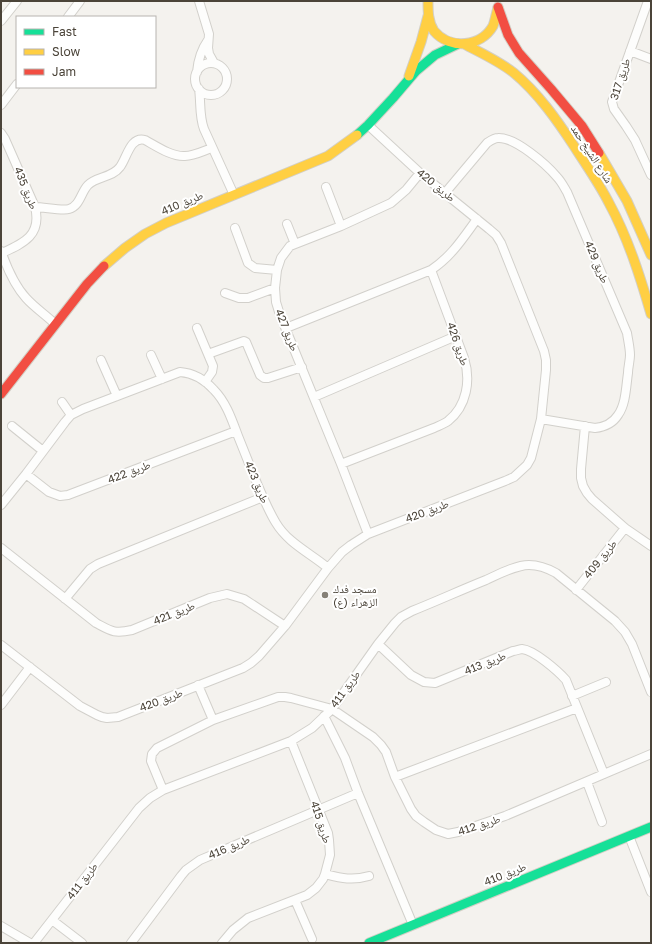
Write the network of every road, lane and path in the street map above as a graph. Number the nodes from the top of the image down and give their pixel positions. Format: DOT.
graph roads {
  1 [pos="16,1"];
  2 [pos="80,1"];
  3 [pos="199,1"];
  4 [pos="427,1"];
  5 [pos="648,1"];
  6 [pos="497,3"];
  7 [pos="69,16"];
  8 [pos="428,16"];
  9 [pos="1,21"];
  10 [pos="209,37"];
  11 [pos="461,44"];
  12 [pos="630,51"];
  13 [pos="651,59"];
  14 [pos="214,63"];
  15 [pos="197,72"];
  16 [pos="407,81"];
  17 [pos="16,85"];
  18 [pos="198,89"];
  19 [pos="212,95"];
  20 [pos="1,105"];
  21 [pos="201,109"];
  22 [pos="368,125"];
  23 [pos="1,133"];
  24 [pos="212,148"];
  25 [pos="420,174"];
  26 [pos="651,175"];
  27 [pos="326,187"];
  28 [pos="445,192"];
  29 [pos="234,195"];
  30 [pos="35,207"];
  31 [pos="477,219"];
  32 [pos="287,224"];
  33 [pos="341,226"];
  34 [pos="235,228"];
  35 [pos="295,244"];
  36 [pos="1,252"];
  37 [pos="651,254"];
  38 [pos="277,270"];
  39 [pos="431,270"];
  40 [pos="275,288"];
  41 [pos="225,293"];
  42 [pos="651,314"];
  43 [pos="55,324"];
  44 [pos="196,328"];
  45 [pos="286,328"];
  46 [pos="456,336"];
  47 [pos="208,354"];
  48 [pos="152,355"];
  49 [pos="101,360"];
  50 [pos="302,366"];
  51 [pos="162,379"];
  52 [pos="205,382"];
  53 [pos="1,394"];
  54 [pos="117,396"];
  55 [pos="314,397"];
  56 [pos="62,402"];
  57 [pos="71,415"];
  58 [pos="541,419"];
  59 [pos="12,426"];
  60 [pos="585,426"];
  61 [pos="236,430"];
  62 [pos="43,451"];
  63 [pos="341,464"];
  64 [pos="26,474"];
  65 [pos="263,497"];
  66 [pos="1,505"];
  67 [pos="625,528"];
  68 [pos="368,534"];
  69 [pos="651,546"];
  70 [pos="1,548"];
  71 [pos="328,568"];
  72 [pos="576,590"];
  73 [pos="65,599"];
  74 [pos="285,626"];
  75 [pos="378,644"];
  76 [pos="1,645"];
  77 [pos="30,667"];
  78 [pos="606,682"];
  79 [pos="198,685"];
  80 [pos="651,692"];
  81 [pos="572,696"];
  82 [pos="1,705"];
  83 [pos="577,708"];
  84 [pos="332,709"];
  85 [pos="324,716"];
  86 [pos="213,720"];
  87 [pos="291,741"];
  88 [pos="651,754"];
  89 [pos="604,774"];
  90 [pos="395,778"];
  91 [pos="587,782"];
  92 [pos="163,790"];
  93 [pos="358,793"];
  94 [pos="318,810"];
  95 [pos="602,822"];
  96 [pos="651,827"];
  97 [pos="629,836"];
  98 [pos="325,874"];
  99 [pos="369,876"];
  100 [pos="649,880"];
  101 [pos="651,892"];
  102 [pos="295,900"];
  103 [pos="52,920"];
  104 [pos="413,925"];
  105 [pos="1,926"];
  106 [pos="312,939"];
  107 [pos="30,943"];
  108 [pos="34,943"];
  109 [pos="82,943"];
  110 [pos="131,943"];
  111 [pos="222,943"];
  112 [pos="369,943"];
  1 -- 9 [label="street"];
  2 -- 7 [label="street"];
  3 -- 10 [label="street"];
  4 -- 8 [label="street"];
  5 -- 12 [label="street, طريق 317"];
  6 -- 11 [label="street, طريق 410"];
  6 -- 37 [label="street, شارع الشيخ حمد"];
  8 -- 11 [label="street, شارع الشيخ حمد"];
  8 -- 16 [label="street, طريق 410"];
  10 -- 14 [label="street"];
  10 -- 15 [label="street"];
  11 -- 16 [label="street, طريق 410"];
  11 -- 42 [label="street, شارع الشيخ حمد"];
  12 -- 13 [label="street"];
  12 -- 26 [label="street, طريق 317"];
  14 -- 15 [label="street"];
  14 -- 19 [label="street"];
  15 -- 18 [label="street"];
  16 -- 22 [label="street, طريق 410"];
  17 -- 20 [label="street"];
  18 -- 19 [label="street"];
  18 -- 21 [label="street"];
  19 -- 21 [label="street"];
  21 -- 24 [label="street"];
  22 -- 25 [label="street, طريق 420"];
  22 -- 29 [label="street, طريق 410"];
  23 -- 30 [label="street, طريق 435"];
  24 -- 29 [label="street"];
  24 -- 30 [label="street"];
  25 -- 28 [label="street, طريق 420"];
  25 -- 33 [label="street, طريق 427"];
  27 -- 33 [label="street"];
  28 -- 31 [label="street, طريق 420"];
  28 -- 60 [label="street, طريق 429"];
  29 -- 43 [label="street, طريق 410"];
  30 -- 36 [label="street, طريق 435"];
  31 -- 39 [label="street"];
  31 -- 58 [label="street, طريق 420"];
  32 -- 35 [label="street"];
  33 -- 35 [label="street, طريق 427"];
  34 -- 38 [label="street"];
  35 -- 38 [label="street, طريق 427"];
  36 -- 43 [label="street, طريق 435"];
  38 -- 40 [label="street, طريق 427"];
  39 -- 45 [label="street"];
  39 -- 46 [label="street, طريق 426"];
  40 -- 41 [label="street"];
  40 -- 45 [label="street, طريق 427"];
  43 -- 53 [label="street, طريق 410"];
  44 -- 47 [label="street"];
  45 -- 50 [label="street, طريق 427"];
  46 -- 55 [label="street"];
  46 -- 63 [label="street, طريق 426"];
  47 -- 50 [label="street"];
  47 -- 52 [label="street"];
  48 -- 51 [label="street"];
  49 -- 54 [label="street"];
  50 -- 55 [label="street, طريق 427"];
  51 -- 52 [label="street, طريق 423"];
  51 -- 54 [label="street, طريق 423"];
  52 -- 61 [label="street, طريق 423"];
  54 -- 57 [label="street, طريق 423"];
  55 -- 63 [label="street, طريق 427"];
  56 -- 57 [label="street"];
  57 -- 62 [label="street, طريق 423"];
  58 -- 60 [label="street, طريق 429"];
  58 -- 68 [label="street, طريق 420"];
  59 -- 62 [label="street"];
  60 -- 67 [label="street"];
  61 -- 64 [label="street, طريق 422"];
  61 -- 65 [label="street, طريق 423"];
  62 -- 64 [label="street, طريق 423"];
  63 -- 68 [label="street, طريق 427"];
  64 -- 66 [label="street, طريق 423"];
  65 -- 71 [label="street, طريق 423"];
  65 -- 73 [label="street"];
  67 -- 69 [label="street"];
  67 -- 72 [label="street, طريق 409"];
  68 -- 71 [label="street, طريق 420"];
  70 -- 73 [label="street, طريق 421"];
  71 -- 74 [label="street, طريق 420"];
  72 -- 75 [label="street, طريق 411"];
  72 -- 80 [label="street, طريق 411"];
  73 -- 74 [label="street, طريق 421"];
  74 -- 79 [label="street, طريق 420"];
  75 -- 81 [label="street, طريق 413"];
  75 -- 84 [label="street, طريق 411"];
  76 -- 77 [label="street, طريق 420"];
  77 -- 79 [label="street, طريق 420"];
  77 -- 82 [label="street"];
  78 -- 81 [label="street"];
  79 -- 86 [label="street"];
  81 -- 83 [label="street, طريق 413"];
  83 -- 89 [label="street, طريق 413"];
  83 -- 90 [label="street"];
  84 -- 85 [label="street, طريق 411"];
  84 -- 86 [label="street, طريق 412"];
  84 -- 90 [label="street, طريق 412"];
  85 -- 87 [label="street, طريق 411"];
  85 -- 93 [label="street"];
  86 -- 92 [label="street, طريق 412"];
  87 -- 92 [label="street, طريق 411"];
  87 -- 94 [label="street, طريق 415"];
  88 -- 89 [label="street, طريق 412"];
  89 -- 91 [label="street, طريق 412"];
  90 -- 91 [label="street, طريق 412"];
  91 -- 95 [label="street"];
  92 -- 103 [label="street, طريق 411"];
  93 -- 94 [label="street, طريق 416"];
  93 -- 104 [label="street"];
  94 -- 98 [label="street, طريق 415"];
  94 -- 110 [label="street, طريق 416"];
  96 -- 97 [label="street, طريق 410"];
  97 -- 100 [label="street"];
  97 -- 104 [label="street, طريق 410"];
  98 -- 99 [label="street"];
  98 -- 102 [label="street, طريق 415"];
  100 -- 101 [label="street"];
  102 -- 106 [label="street"];
  102 -- 111 [label="street, طريق 415"];
  103 -- 108 [label="street, طريق 411"];
  103 -- 109 [label="street"];
  104 -- 112 [label="street, طريق 410"];
  105 -- 107 [label="street"];
}
